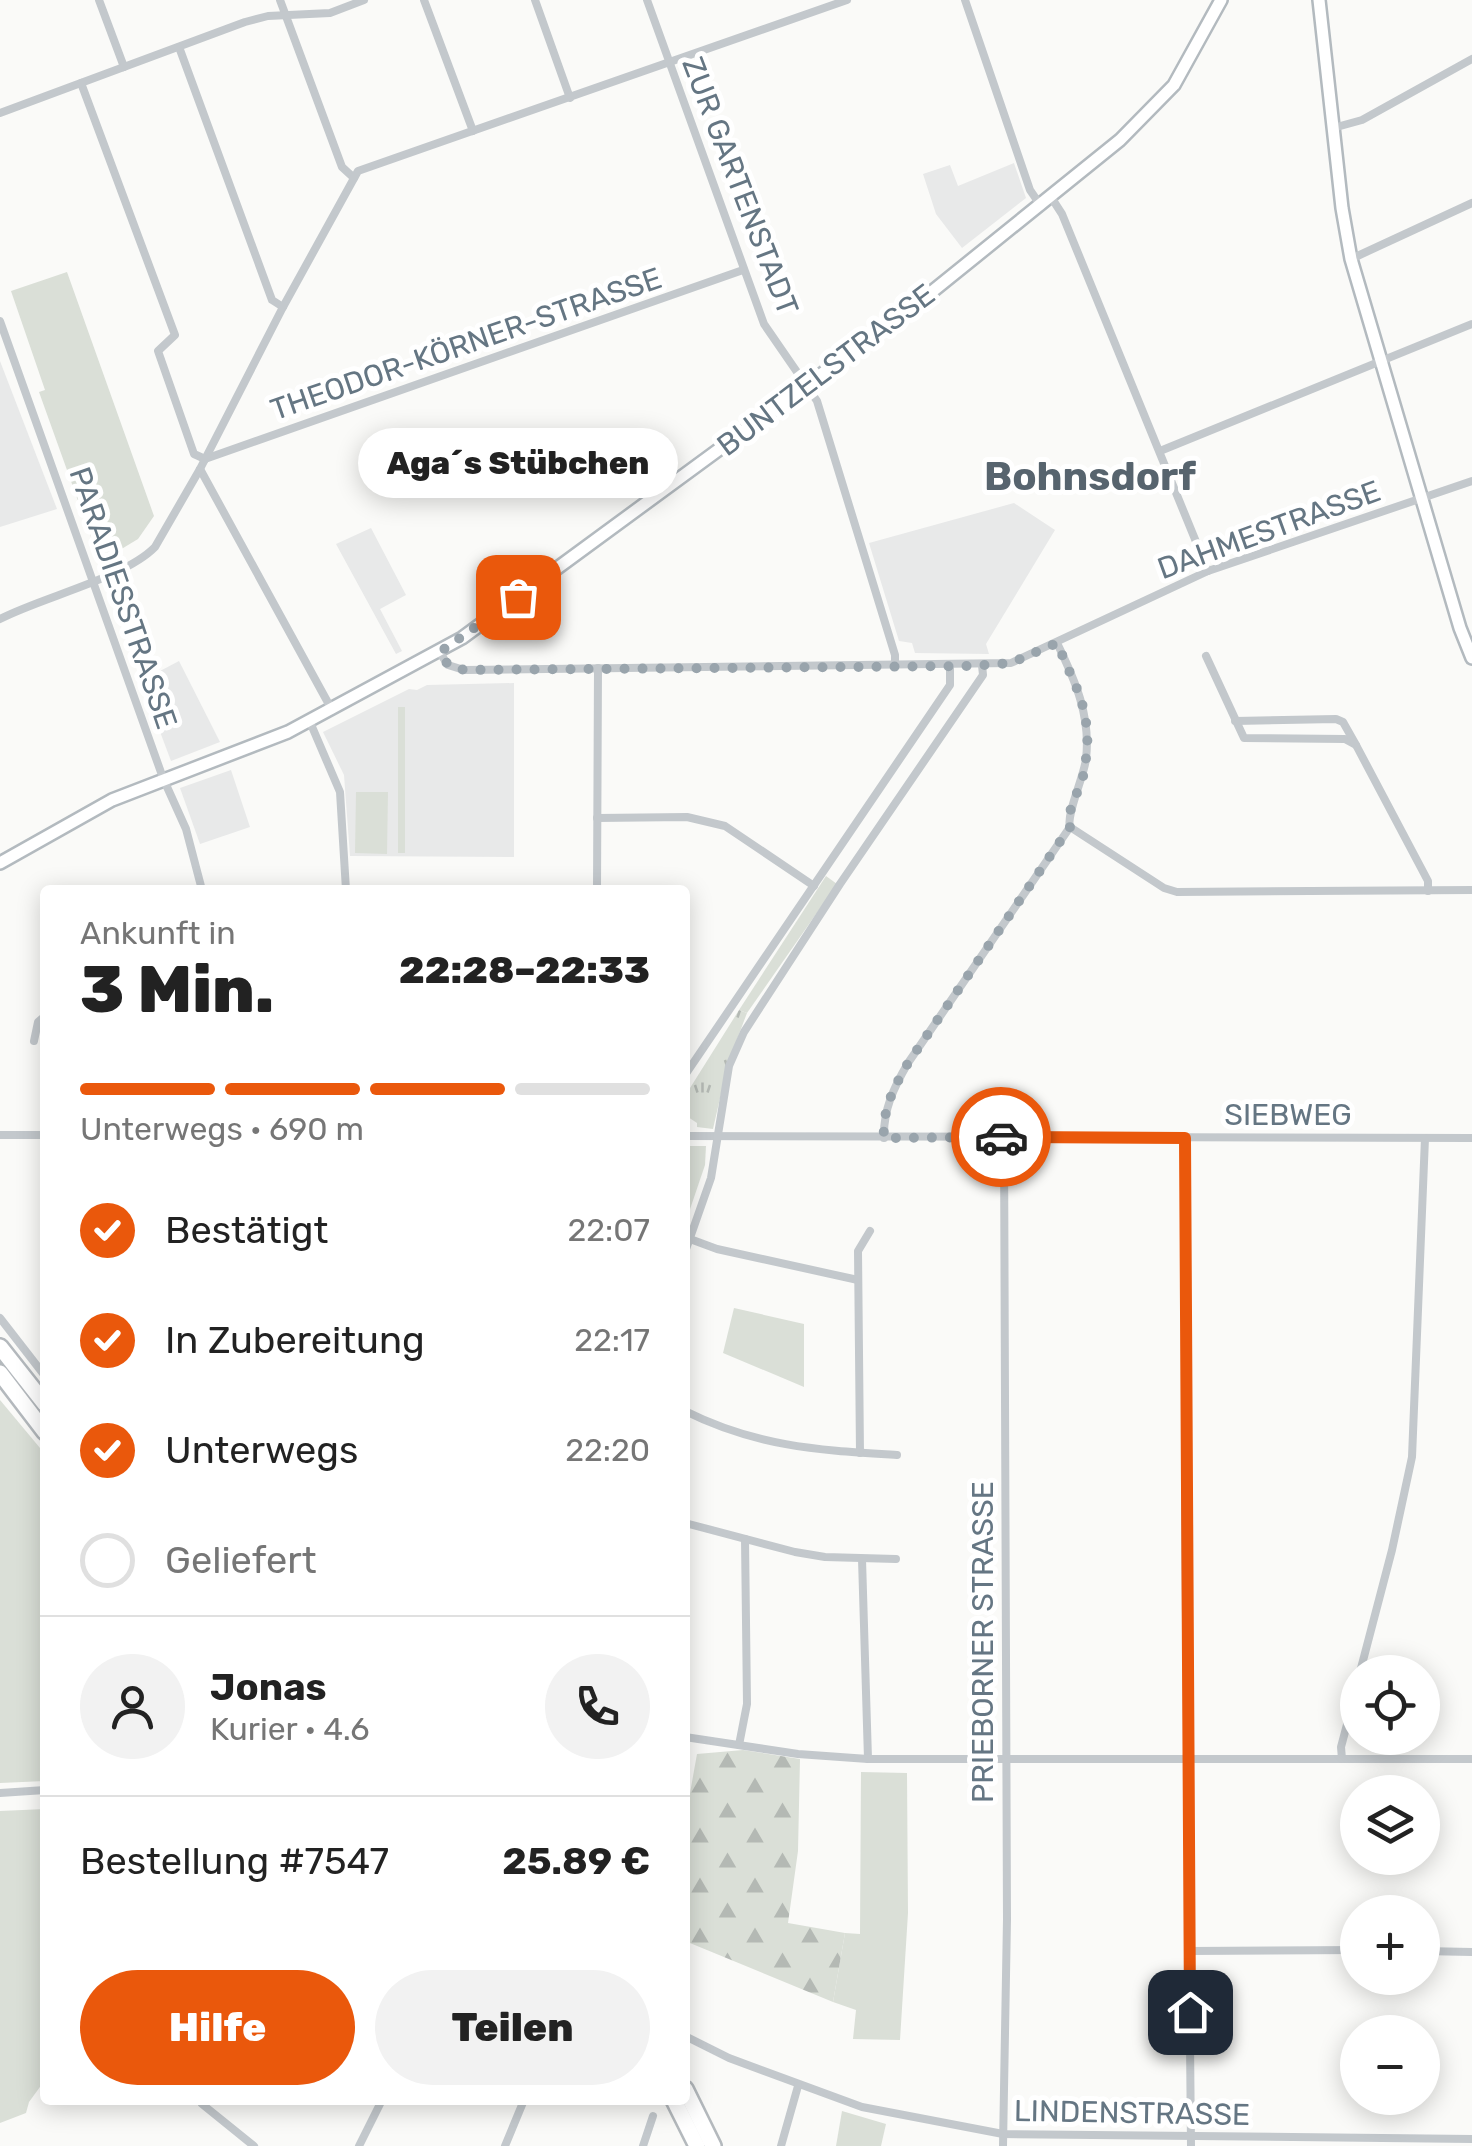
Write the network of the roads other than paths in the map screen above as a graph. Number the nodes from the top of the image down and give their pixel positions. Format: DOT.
graph roads {
  1 [pos="100,0"];
  2 [pos="280,0"];
  3 [pos="364,0"];
  4 [pos="424,0"];
  5 [pos="534,0"];
  6 [pos="647,0"];
  7 [pos="848,0"];
  8 [pos="965,0"];
  9 [pos="1221,0"];
  10 [pos="1319,0"];
  11 [pos="286,16"];
  12 [pos="179,46"];
  13 [pos="1472,59"];
  14 [pos="670,64"];
  15 [pos="124,67"];
  16 [pos="81,83"];
  17 [pos="570,98"];
  18 [pos="0,113"];
  19 [pos="1333,128"];
  20 [pos="473,132"];
  21 [pos="356,175"];
  22 [pos="1046,202"];
  23 [pos="1472,203"];
  24 [pos="1351,259"];
  25 [pos="743,270"];
  26 [pos="283,307"];
  27 [pos="0,321"];
  28 [pos="1472,324"];
  29 [pos="1381,361"];
  30 [pos="807,386"];
  31 [pos="1160,451"];
  32 [pos="205,459"];
  33 [pos="200,470"];
  34 [pos="1472,481"];
  35 [pos="1421,498"];
  36 [pos="1208,571"];
  37 [pos="94,580"];
  38 [pos="0,619"];
  39 [pos="1466,626"];
  40 [pos="1057,643"];
  41 [pos="440,652"];
  42 [pos="1206,656"];
  43 [pos="1472,658"];
  44 [pos="982,665"];
  45 [pos="895,666"];
  46 [pos="950,666"];
  47 [pos="598,668"];
  48 [pos="332,710"];
  49 [pos="1235,721"];
  50 [pos="310,722"];
  51 [pos="1356,745"];
  52 [pos="163,778"];
  53 [pos="597,818"];
  54 [pos="1070,827"];
  55 [pos="0,862"];
  56 [pos="201,885"];
  57 [pos="346,885"];
  58 [pos="597,885"];
  59 [pos="814,886"];
  60 [pos="1428,890"];
  61 [pos="1472,890"];
  62 [pos="40,1020"];
  63 [pos="34,1041"];
  64 [pos="690,1068"];
  65 [pos="0,1135"];
  66 [pos="40,1135"];
  67 [pos="690,1136"];
  68 [pos="718,1136"];
  69 [pos="1004,1137"];
  70 [pos="884,1138"];
  71 [pos="1185,1138"];
  72 [pos="1425,1138"];
  73 [pos="1472,1138"];
  74 [pos="870,1232"];
  75 [pos="690,1239"];
  76 [pos="858,1280"];
  77 [pos="0,1318"];
  78 [pos="0,1347"];
  79 [pos="40,1370"];
  80 [pos="0,1373"];
  81 [pos="40,1398"];
  82 [pos="690,1413"];
  83 [pos="40,1425"];
  84 [pos="860,1453"];
  85 [pos="898,1456"];
  86 [pos="690,1524"];
  87 [pos="745,1539"];
  88 [pos="862,1558"];
  89 [pos="896,1559"];
  90 [pos="1364,1655"];
  91 [pos="690,1738"];
  92 [pos="740,1745"];
  93 [pos="1342,1755"];
  94 [pos="868,1759"];
  95 [pos="1342,1759"];
  96 [pos="1472,1759"];
  97 [pos="1007,1760"];
  98 [pos="1188,1760"];
  99 [pos="40,1790"];
  100 [pos="0,1792"];
  101 [pos="1340,1950"];
  102 [pos="1190,1951"];
  103 [pos="1440,1951"];
  104 [pos="1472,1952"];
  105 [pos="690,2039"];
  106 [pos="798,2086"];
  107 [pos="690,2100"];
  108 [pos="203,2105"];
  109 [pos="380,2105"];
  110 [pos="522,2105"];
  111 [pos="676,2105"];
  112 [pos="653,2116"];
  113 [pos="1004,2134"];
  114 [pos="1472,2139"];
  115 [pos="1191,2142"];
  116 [pos="254,2146"];
  117 [pos="359,2146"];
  118 [pos="505,2146"];
  119 [pos="642,2146"];
  120 [pos="697,2146"];
  121 [pos="713,2146"];
  122 [pos="781,2146"];
  123 [pos="1003,2146"];
  1 -- 15 [label="street"];
  2 -- 11 [label="street"];
  3 -- 11 [label="street"];
  4 -- 20 [label="street"];
  5 -- 17 [label="street"];
  6 -- 14 [label="street, ZUR GARTENSTADT"];
  7 -- 14 [label="street"];
  8 -- 22 [label="street"];
  9 -- 22 [label="street, BUNTZELSTRASSE"];
  10 -- 19 [label="street"];
  11 -- 12 [label="street"];
  11 -- 21 [label="street"];
  12 -- 15 [label="street"];
  12 -- 26 [label="street"];
  13 -- 19 [label="street"];
  14 -- 17 [label="street"];
  14 -- 25 [label="street, ZUR GARTENSTADT"];
  15 -- 16 [label="street"];
  16 -- 18 [label="street"];
  16 -- 32 [label="street"];
  17 -- 20 [label="street"];
  19 -- 24 [label="street"];
  20 -- 21 [label="street"];
  21 -- 26 [label="street"];
  22 -- 30 [label="street, BUNTZELSTRASSE"];
  22 -- 31 [label="street"];
  23 -- 24 [label="street"];
  24 -- 29 [label="street"];
  25 -- 30 [label="street, ZUR GARTENSTADT"];
  25 -- 32 [label="street, THEODOR-KÖRNER-STRASSE"];
  26 -- 32 [label="street"];
  27 -- 37 [label="street, PARADIESSTRASSE"];
  28 -- 29 [label="street"];
  29 -- 31 [label="street"];
  29 -- 35 [label="street"];
  30 -- 41 [label="street, BUNTZELSTRASSE"];
  30 -- 45 [label="street, ZUR GARTENSTADT"];
  31 -- 36 [label="street"];
  32 -- 33 [label="street"];
  33 -- 37 [label="street"];
  33 -- 48 [label="street"];
  34 -- 35 [label="street, DAHMESTRASSE"];
  35 -- 36 [label="street, DAHMESTRASSE"];
  35 -- 39 [label="street"];
  36 -- 40 [label="street, DAHMESTRASSE"];
  37 -- 38 [label="street"];
  37 -- 52 [label="street, PARADIESSTRASSE"];
  39 -- 43 [label="street"];
  40 -- 44 [label="street, DAHMESTRASSE"];
  40 -- 54 [label="street"];
  41 -- 47 [label="street, DAHMESTRASSE"];
  41 -- 48 [label="street, BUNTZELSTRASSE"];
  42 -- 49 [label="street"];
  44 -- 46 [label="street, DAHMESTRASSE"];
  44 -- 68 [label="street"];
  45 -- 46 [label="street, DAHMESTRASSE"];
  45 -- 47 [label="street, DAHMESTRASSE"];
  46 -- 59 [label="street"];
  47 -- 53 [label="street"];
  48 -- 50 [label="street, BUNTZELSTRASSE"];
  49 -- 51 [label="street"];
  49 -- 51 [label="street"];
  50 -- 52 [label="street, BUNTZELSTRASSE"];
  50 -- 57 [label="street"];
  51 -- 60 [label="street"];
  52 -- 55 [label="street, BUNTZELSTRASSE"];
  52 -- 56 [label="street, PARADIESSTRASSE"];
  53 -- 58 [label="street"];
  53 -- 59 [label="street"];
  54 -- 60 [label="street"];
  54 -- 70 [label="street"];
  59 -- 64 [label="street"];
  60 -- 61 [label="street"];
  62 -- 63 [label="street"];
  65 -- 66 [label="street"];
  67 -- 68 [label="street, SIEBWEG"];
  68 -- 70 [label="street, SIEBWEG"];
  68 -- 75 [label="street"];
  69 -- 70 [label="street, SIEBWEG"];
  69 -- 71 [label="street, SIEBWEG"];
  69 -- 97 [label="street, PRIEBORNER STRASSE"];
  71 -- 72 [label="street, SIEBWEG"];
  71 -- 98 [label="street"];
  72 -- 73 [label="street, SIEBWEG"];
  72 -- 90 [label="street"];
  74 -- 76 [label="street"];
  75 -- 76 [label="street"];
  76 -- 84 [label="street"];
  77 -- 79 [label="street"];
  78 -- 81 [label="highway"];
  80 -- 83 [label="highway"];
  82 -- 84 [label="street"];
  84 -- 85 [label="street"];
  86 -- 87 [label="street"];
  87 -- 88 [label="street"];
  87 -- 92 [label="street"];
  88 -- 89 [label="street"];
  88 -- 94 [label="street"];
  91 -- 92 [label="street"];
  92 -- 94 [label="street"];
  93 -- 95 [label="street"];
  94 -- 97 [label="street"];
  95 -- 96 [label="street"];
  95 -- 98 [label="street"];
  97 -- 98 [label="street"];
  97 -- 113 [label="street, PRIEBORNER STRASSE"];
  98 -- 102 [label="street"];
  99 -- 100 [label="street"];
  101 -- 102 [label="street"];
  102 -- 115 [label="street"];
  103 -- 104 [label="street"];
  105 -- 106 [label="street, LINDENSTRASSE"];
  106 -- 113 [label="street, LINDENSTRASSE"];
  106 -- 122 [label="street"];
  107 -- 121 [label="highway"];
  108 -- 116 [label="street"];
  109 -- 117 [label="street"];
  110 -- 118 [label="street"];
  111 -- 120 [label="highway"];
  112 -- 119 [label="street"];
  113 -- 115 [label="street, LINDENSTRASSE"];
  113 -- 123 [label="street, PRIEBORNER STRASSE"];
  114 -- 115 [label="street, LINDENSTRASSE"];
}
